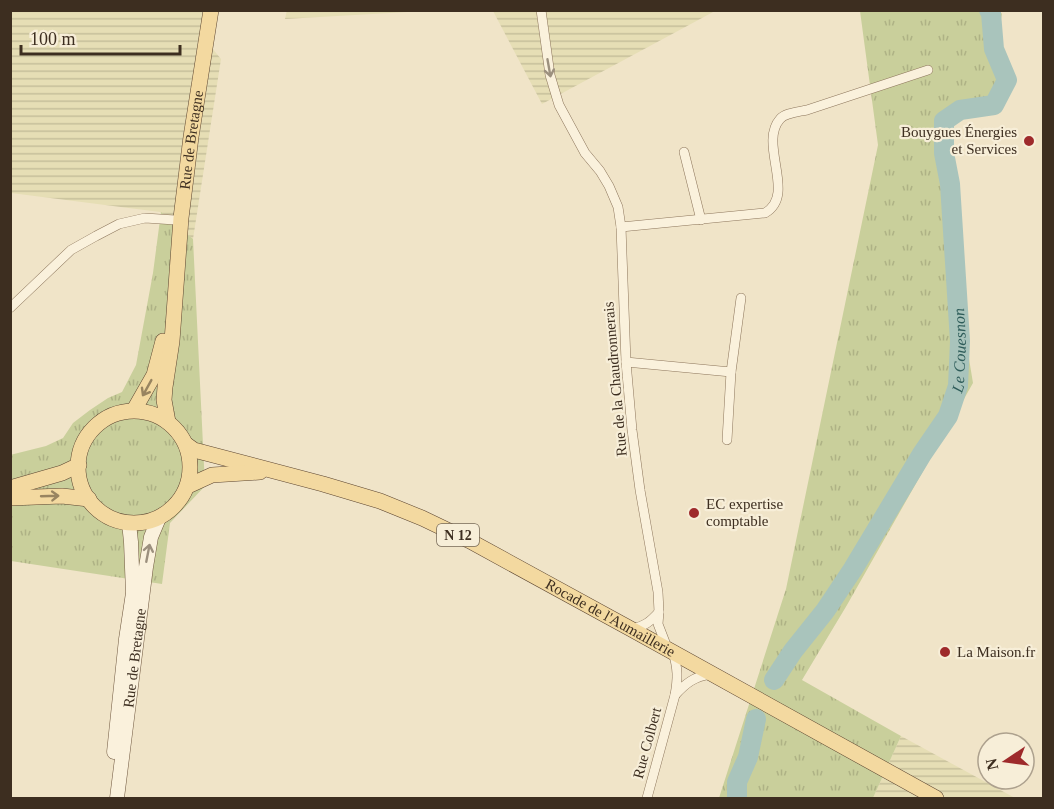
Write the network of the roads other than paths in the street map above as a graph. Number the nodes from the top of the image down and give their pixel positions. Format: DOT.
graph roads {
  1 [pos="211,10"];
  2 [pos="541,10"];
  3 [pos="928,70"];
  4 [pos="684,152"];
  5 [pos="181,218"];
  6 [pos="701,220"];
  7 [pos="621,227"];
  8 [pos="177,271"];
  9 [pos="741,298"];
  10 [pos="10,308"];
  11 [pos="626,362"];
  12 [pos="732,372"];
  13 [pos="134,410"];
  14 [pos="168,422"];
  15 [pos="726,440"];
  16 [pos="187,445"];
  17 [pos="79,465"];
  18 [pos="272,471"];
  19 [pos="188,486"];
  20 [pos="10,488"];
  21 [pos="10,498"];
  22 [pos="88,499"];
  23 [pos="159,518"];
  24 [pos="129,523"];
  25 [pos="659,612"];
  26 [pos="631,628"];
  27 [pos="671,651"];
  28 [pos="711,673"];
  29 [pos="675,695"];
  30 [pos="108,798"];
  31 [pos="117,798"];
  32 [pos="647,798"];
  33 [pos="936,798"];
  1 -- 5 [label="main road, Rue de Bretagne"];
  2 -- 7 [label="street, Rue de la Chaudronnerais, one-way"];
  3 -- 6 [label="street"];
  4 -- 6 [label="street"];
  5 -- 8 [label="main road, Rue de Bretagne"];
  5 -- 10 [label="street"];
  6 -- 7 [label="street"];
  7 -- 11 [label="street, Rue de la Chaudronnerais"];
  8 -- 13 [label="main road, Rue de Bretagne, one-way"];
  8 -- 14 [label="main road, Rue de Bretagne"];
  9 -- 12 [label="street"];
  11 -- 12 [label="street"];
  11 -- 25 [label="street, Rue de la Chaudronnerais"];
  12 -- 15 [label="street"];
  13 -- 14 [label="main road"];
  13 -- 17 [label="main road"];
  14 -- 16 [label="main road"];
  16 -- 18 [label="main road, Rocade de l'Aumaillerie / N 12"];
  16 -- 19 [label="main road"];
  17 -- 20 [label="main road"];
  17 -- 22 [label="main road"];
  18 -- 19 [label="main road, Rocade de l'Aumaillerie / N 12"];
  18 -- 26 [label="main road, Rocade de l'Aumaillerie / N 12"];
  19 -- 23 [label="main road"];
  21 -- 22 [label="main road, one-way"];
  22 -- 24 [label="main road"];
  23 -- 24 [label="main road"];
  31 -- 23 [label="main road, Rue de Bretagne, one-way"];
  24 -- 30 [label="main road, Rue de Bretagne"];
  25 -- 26 [label="street"];
  25 -- 27 [label="street, Rue de la Chaudronnerais"];
  26 -- 27 [label="main road, Rocade de l'Aumaillerie / N 12"];
  27 -- 28 [label="main road, Rocade de l'Aumaillerie / N 12"];
  27 -- 29 [label="street, Rue Colbert"];
  28 -- 29 [label="street, Rue Colbert"];
  28 -- 33 [label="main road, Rocade de l'Aumaillerie / N 12"];
  29 -- 32 [label="street, Rue Colbert"];
}
